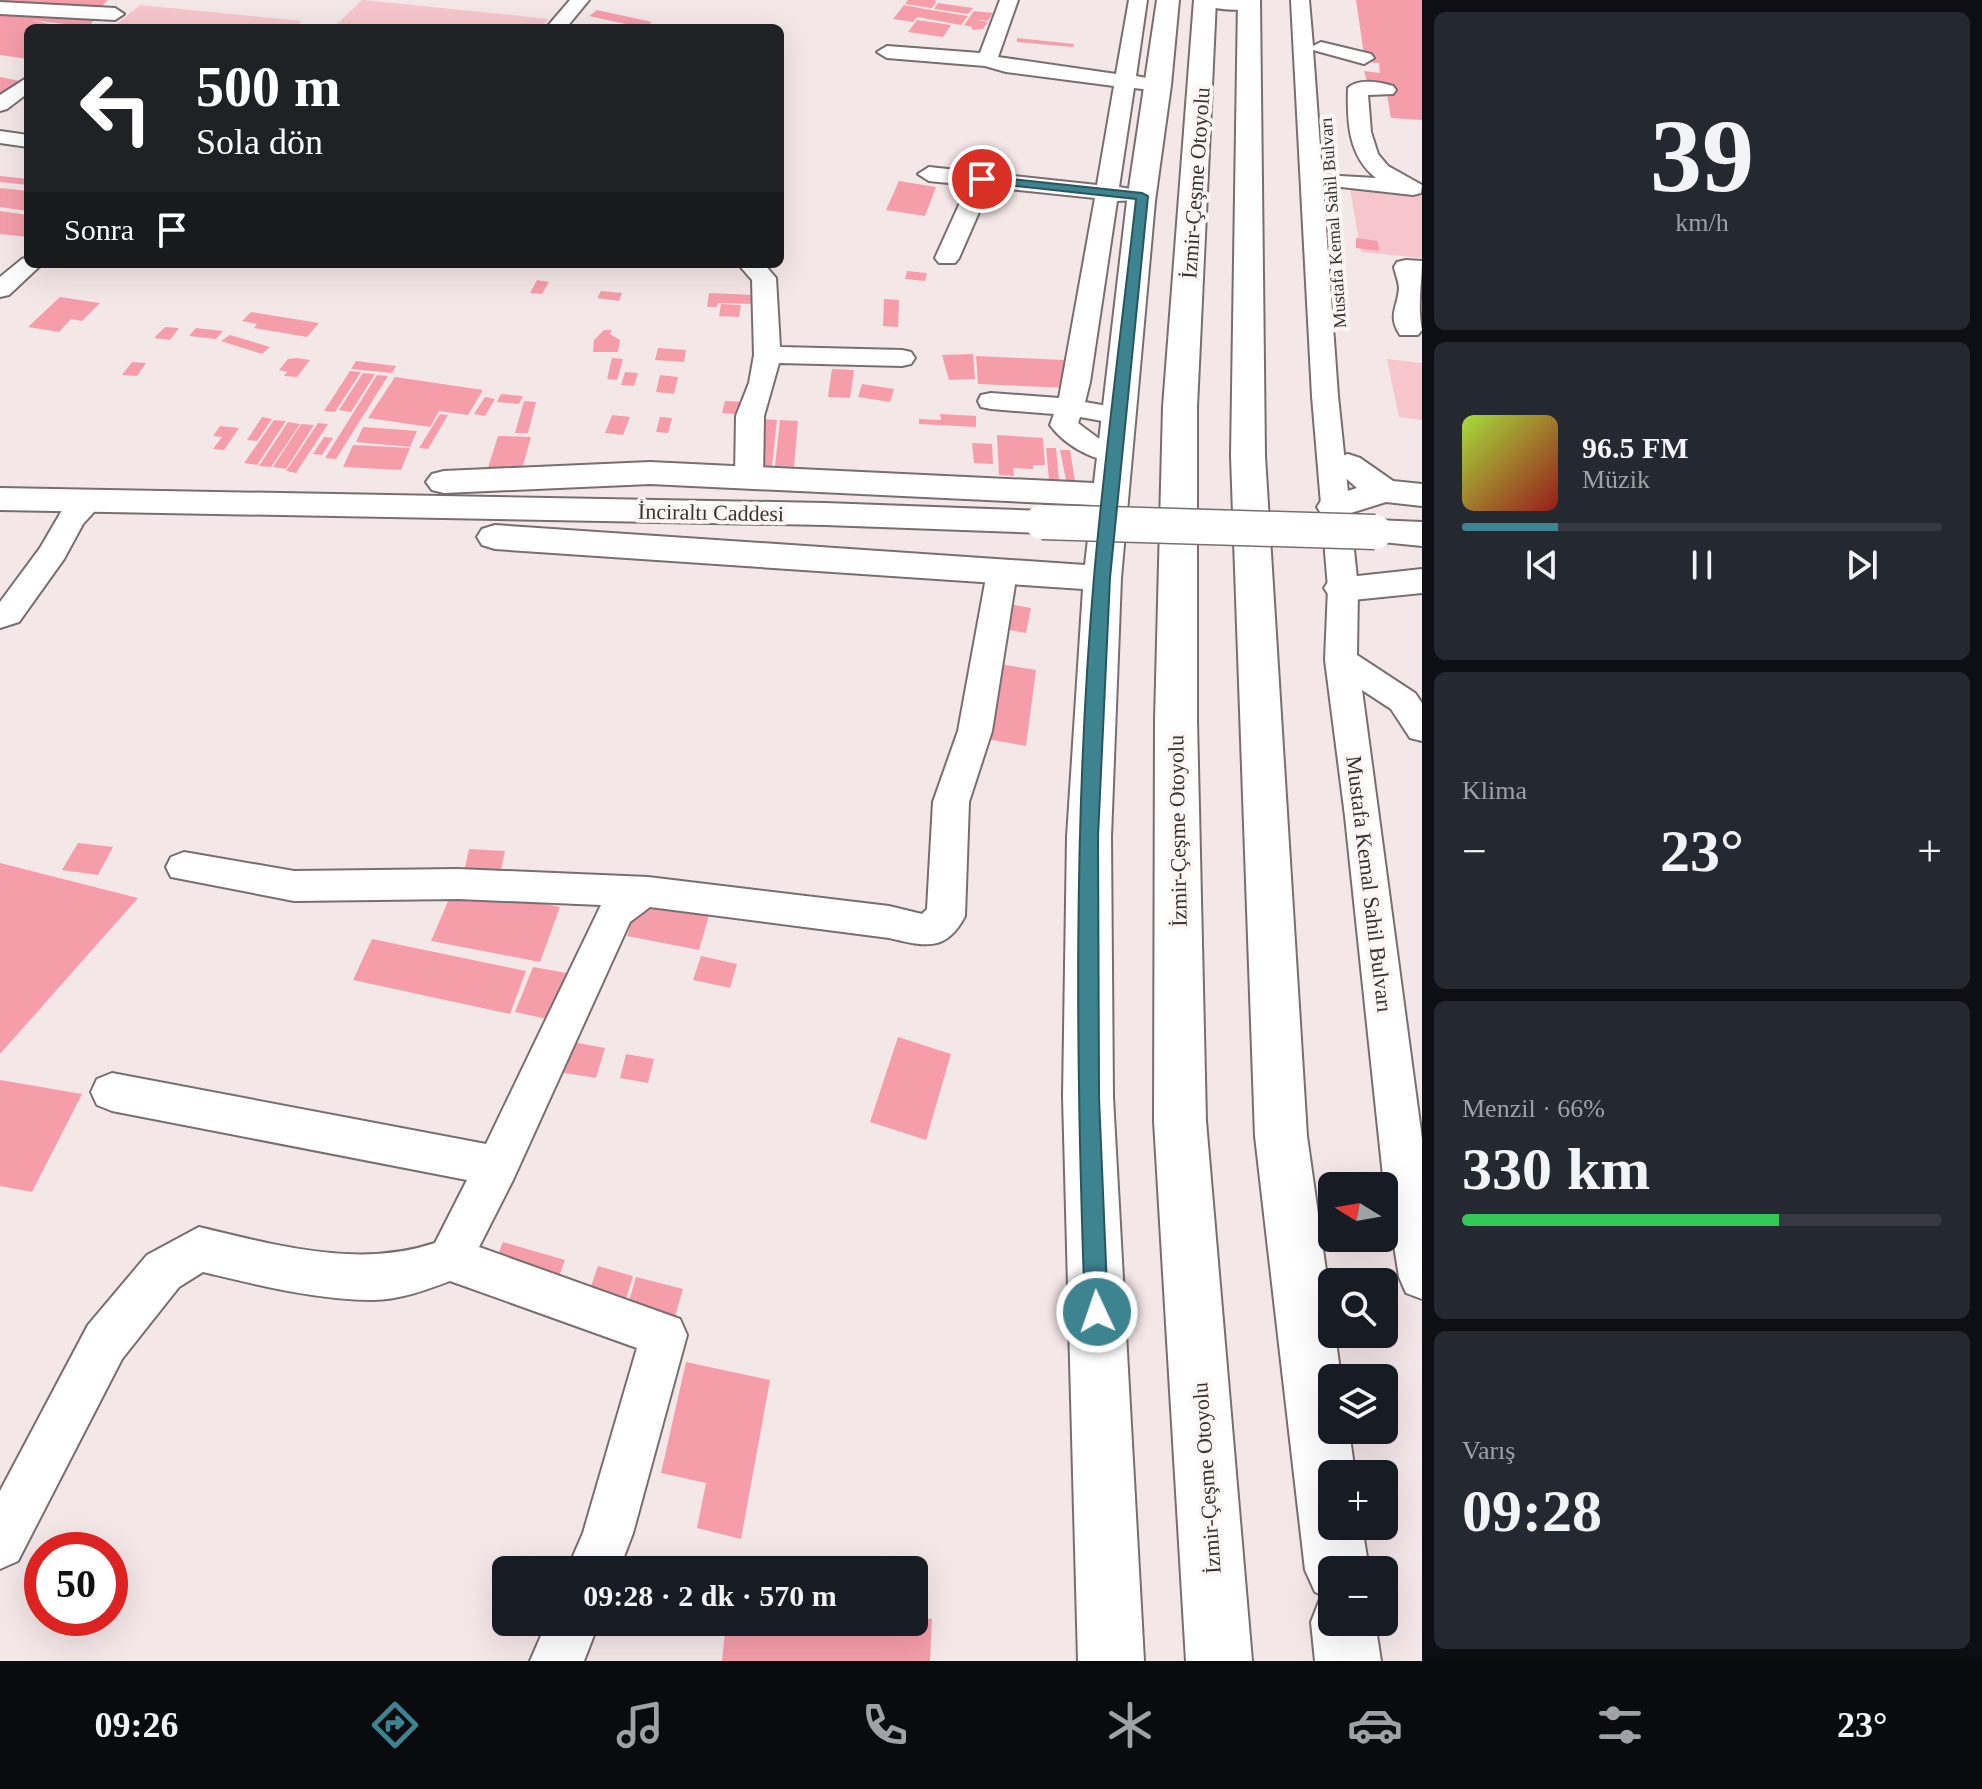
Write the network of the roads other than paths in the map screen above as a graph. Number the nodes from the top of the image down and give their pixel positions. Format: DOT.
graph roads {
  1 [pos="136,0"];
  2 [pos="580,0"];
  3 [pos="1009,0"];
  4 [pos="1300,0"];
  5 [pos="1315,0"];
  6 [pos="1163,2"];
  7 [pos="1249,2"];
  8 [pos="0,8"];
  9 [pos="115,14"];
  10 [pos="103,24"];
  11 [pos="559,24"];
  12 [pos="1321,48"];
  13 [pos="887,52"];
  14 [pos="1364,58"];
  15 [pos="987,60"];
  16 [pos="1143,83"];
  17 [pos="24,86"];
  18 [pos="1386,90"];
  19 [pos="0,105"];
  20 [pos="0,137"];
  21 [pos="24,140"];
  22 [pos="929,174"];
  23 [pos="982,179"];
  24 [pos="1330,180"];
  25 [pos="1418,189"];
  26 [pos="1125,194"];
  27 [pos="947,258"];
  28 [pos="25,268"];
  29 [pos="754,268"];
  30 [pos="1422,268"];
  31 [pos="0,290"];
  32 [pos="1409,330"];
  33 [pos="767,355"];
  34 [pos="902,358"];
  35 [pos="991,401"];
  36 [pos="1069,407"];
  37 [pos="1115,455"];
  38 [pos="749,477"];
  39 [pos="1339,488"];
  40 [pos="1422,495"];
  41 [pos="0,499"];
  42 [pos="88,502"];
  43 [pos="239,504"];
  44 [pos="1422,534"];
  45 [pos="1002,572"];
  46 [pos="1102,578"];
  47 [pos="1422,581"];
  48 [pos="1343,588"];
  49 [pos="0,617"];
  50 [pos="1341,660"];
  51 [pos="1422,729"];
  52 [pos="184,867"];
  53 [pos="648,892"];
  54 [pos="112,1092"];
  55 [pos="504,1152"];
  56 [pos="450,1259"];
  57 [pos="1422,1277"];
  58 [pos="0,1543"];
  59 [pos="599,1556"];
  60 [pos="1335,1556"];
  61 [pos="567,1636"];
  62 [pos="1345,1636"];
  63 [pos="557,1661"];
  64 [pos="1111,1661"];
  65 [pos="1219,1661"];
  66 [pos="1348,1661"];
  1 -- 9 [label="street"];
  2 -- 11 [label="street"];
  3 -- 15 [label="street"];
  4 -- 39 [label="street, Mustafa Kemal Sahil Bulvarı"];
  5 -- 12 [label="street, Mustafa Kemal Sahil Bulvarı"];
  6 -- 7 [label="street"];
  6 -- 16 [label="main road"];
  6 -- 65 [label="main road, İzmir-Çeşme Otoyolu"];
  7 -- 60 [label="main road"];
  8 -- 9 [label="street"];
  9 -- 10 [label="street"];
  12 -- 14 [label="street"];
  12 -- 24 [label="street, Mustafa Kemal Sahil Bulvarı"];
  13 -- 15 [label="street"];
  15 -- 16 [label="street"];
  16 -- 26 [label="main road"];
  17 -- 19 [label="street"];
  18 -- 25 [label="street"];
  20 -- 21 [label="street"];
  22 -- 23 [label="street"];
  23 -- 26 [label="street"];
  23 -- 27 [label="street"];
  24 -- 25 [label="street"];
  24 -- 39 [label="street, Mustafa Kemal Sahil Bulvarı"];
  26 -- 36 [label="street"];
  26 -- 37 [label="main road"];
  28 -- 31 [label="street"];
  29 -- 33 [label="street"];
  30 -- 32 [label="street"];
  33 -- 34 [label="street"];
  33 -- 38 [label="street"];
  35 -- 36 [label="street"];
  36 -- 37 [label="street"];
  36 -- 37 [label="street"];
  37 -- 38 [label="main road"];
  37 -- 46 [label="main road"];
  38 -- 43 [label="main road"];
  39 -- 40 [label="main road"];
  39 -- 48 [label="street, Mustafa Kemal Sahil Bulvarı"];
  41 -- 42 [label="main road, İnciraltı Caddesi"];
  42 -- 43 [label="main road, İnciraltı Caddesi"];
  42 -- 49 [label="street"];
  43 -- 44 [label="main road, İnciraltı Caddesi, bridge"];
  43 -- 45 [label="main road"];
  45 -- 46 [label="main road"];
  45 -- 53 [label="street"];
  46 -- 64 [label="main road"];
  47 -- 48 [label="main road"];
  48 -- 50 [label="street, Mustafa Kemal Sahil Bulvarı"];
  50 -- 51 [label="street"];
  50 -- 57 [label="street, Mustafa Kemal Sahil Bulvarı"];
  52 -- 53 [label="street"];
  53 -- 55 [label="street"];
  54 -- 55 [label="street"];
  55 -- 56 [label="street"];
  56 -- 58 [label="street"];
  56 -- 59 [label="street"];
  61 -- 63 [label="street"];
  62 -- 66 [label="main road"];
}
